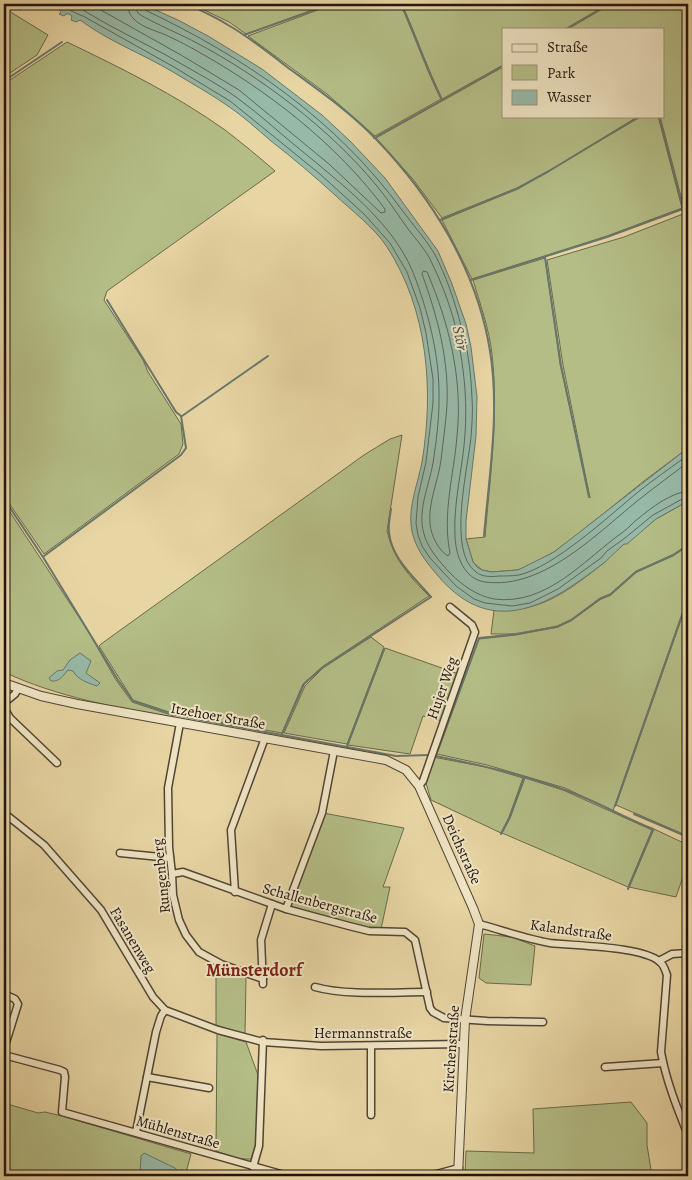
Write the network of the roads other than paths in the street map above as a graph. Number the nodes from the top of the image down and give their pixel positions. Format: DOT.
graph roads {
  1 [pos="450,607"];
  2 [pos="4,683"];
  3 [pos="18,689"];
  4 [pos="4,703"];
  5 [pos="4,708"];
  6 [pos="180,723"];
  7 [pos="264,738"];
  8 [pos="334,751"];
  9 [pos="57,763"];
  10 [pos="419,786"];
  11 [pos="4,813"];
  12 [pos="120,853"];
  13 [pos="170,858"];
  14 [pos="172,874"];
  15 [pos="235,892"];
  16 [pos="272,904"];
  17 [pos="286,909"];
  18 [pos="479,924"];
  19 [pos="688,953"];
  20 [pos="659,961"];
  21 [pos="315,988"];
  22 [pos="427,992"];
  23 [pos="4,994"];
  24 [pos="165,1010"];
  25 [pos="465,1020"];
  26 [pos="543,1022"];
  27 [pos="263,1041"];
  28 [pos="464,1044"];
  29 [pos="371,1046"];
  30 [pos="4,1048"];
  31 [pos="4,1056"];
  32 [pos="663,1063"];
  33 [pos="604,1067"];
  34 [pos="147,1077"];
  35 [pos="209,1088"];
  36 [pos="371,1115"];
  37 [pos="136,1132"];
  38 [pos="688,1135"];
  39 [pos="253,1167"];
  40 [pos="458,1172"];
  41 [pos="288,1176"];
  42 [pos="429,1176"];
  1 -- 10 [label="street, Hujer Weg"];
  2 -- 3 [label="street, Itzehoer Straße"];
  3 -- 4 [label="street"];
  3 -- 6 [label="street, Itzehoer Straße"];
  5 -- 9 [label="street"];
  6 -- 7 [label="street, Itzehoer Straße"];
  6 -- 13 [label="street, Rungenberg"];
  7 -- 8 [label="street, Itzehoer Straße"];
  7 -- 15 [label="street"];
  8 -- 10 [label="street, Itzehoer Straße"];
  8 -- 17 [label="street"];
  10 -- 18 [label="street, Deichstraße"];
  11 -- 24 [label="street, Fasanenweg"];
  12 -- 13 [label="street"];
  13 -- 14 [label="street, Rungenberg"];
  14 -- 15 [label="street, Schallenbergstraße"];
  14 -- 16 [label="street, Rungenberg"];
  15 -- 16 [label="street, Schallenbergstraße"];
  16 -- 17 [label="street, Schallenbergstraße"];
  17 -- 22 [label="street, Schallenbergstraße"];
  18 -- 20 [label="street, Kalandstraße"];
  18 -- 25 [label="street, Kirchenstraße"];
  19 -- 20 [label="street"];
  20 -- 32 [label="street"];
  21 -- 22 [label="street"];
  22 -- 25 [label="street, Schallenbergstraße"];
  23 -- 30 [label="street"];
  24 -- 27 [label="street"];
  24 -- 34 [label="street"];
  25 -- 26 [label="street"];
  25 -- 28 [label="street, Kirchenstraße"];
  27 -- 29 [label="street, Hermannstraße"];
  27 -- 39 [label="street"];
  28 -- 29 [label="street, Hermannstraße"];
  28 -- 40 [label="street, Kirchenstraße"];
  29 -- 36 [label="street"];
  31 -- 37 [label="street, Mühlenstraße"];
  32 -- 33 [label="street"];
  32 -- 38 [label="street"];
  34 -- 35 [label="street"];
  34 -- 37 [label="street"];
  37 -- 39 [label="street, Mühlenstraße"];
  39 -- 41 [label="street, Mühlenstraße"];
  40 -- 42 [label="street"];
}
